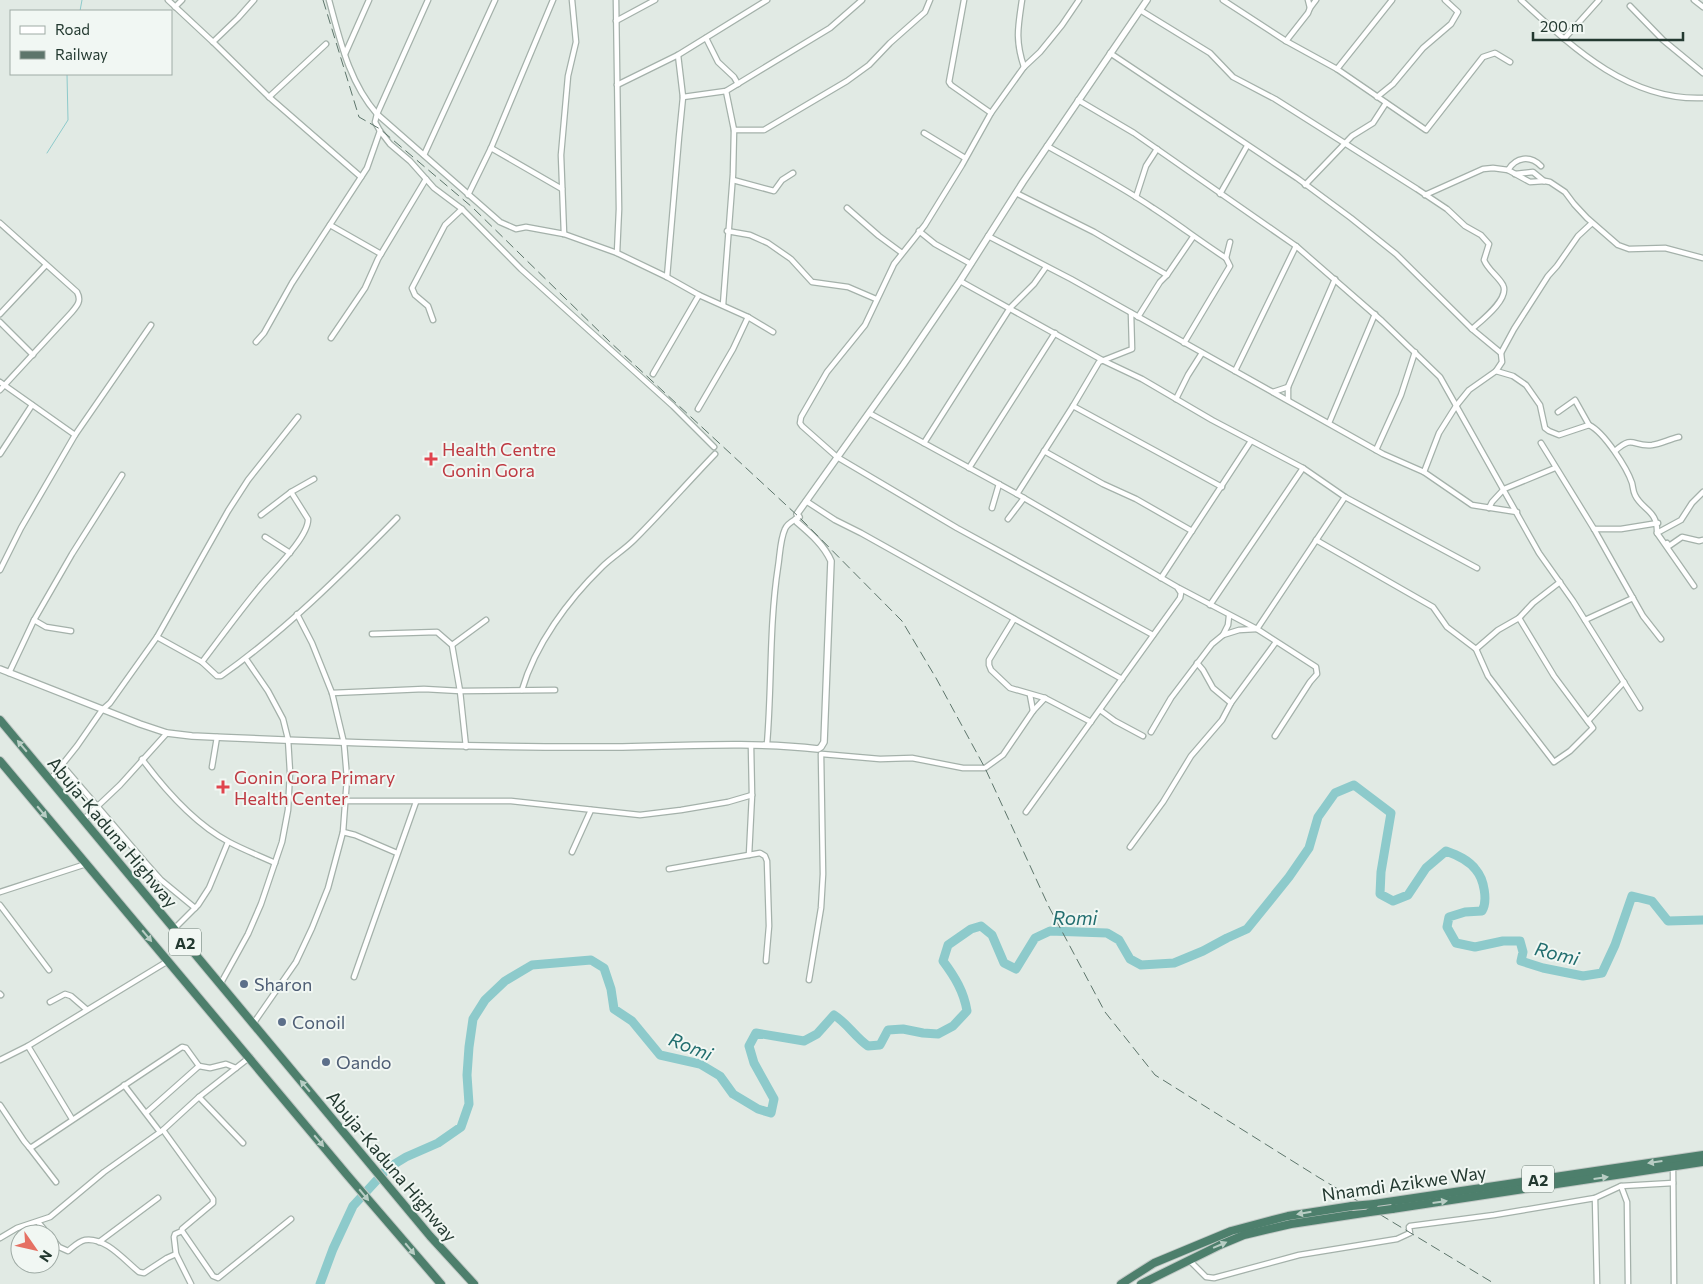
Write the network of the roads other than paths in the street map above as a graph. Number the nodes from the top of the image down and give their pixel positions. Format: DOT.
graph roads {
  1 [pos="168,0"];
  2 [pos="182,0"];
  3 [pos="254,0"];
  4 [pos="329,0"];
  5 [pos="369,0"];
  6 [pos="428,0"];
  7 [pos="495,0"];
  8 [pos="553,0"];
  9 [pos="572,0"];
  10 [pos="616,0"];
  11 [pos="656,0"];
  12 [pos="767,0"];
  13 [pos="862,0"];
  14 [pos="930,0"];
  15 [pos="964,0"];
  16 [pos="1022,0"];
  17 [pos="1079,0"];
  18 [pos="1147,0"];
  19 [pos="1224,0"];
  20 [pos="1308,0"];
  21 [pos="1316,0"];
  22 [pos="1392,0"];
  23 [pos="1445,0"];
  24 [pos="1521,0"];
  25 [pos="1599,0"];
  26 [pos="1694,0"];
  27 [pos="1630,6"];
  28 [pos="176,7"];
  29 [pos="1703,7"];
  30 [pos="1310,8"];
  31 [pos="1140,10"];
  32 [pos="616,21"];
  33 [pos="706,38"];
  34 [pos="1564,39"];
  35 [pos="1286,41"];
  36 [pos="213,42"];
  37 [pos="326,44"];
  38 [pos="1110,53"];
  39 [pos="345,54"];
  40 [pos="678,55"];
  41 [pos="1510,62"];
  42 [pos="1024,67"];
  43 [pos="1336,69"];
  44 [pos="1703,73"];
  45 [pos="738,84"];
  46 [pos="617,85"];
  47 [pos="726,91"];
  48 [pos="269,97"];
  49 [pos="684,97"];
  50 [pos="1377,97"];
  51 [pos="1703,98"];
  52 [pos="1078,100"];
  53 [pos="1386,103"];
  54 [pos="991,112"];
  55 [pos="377,114"];
  56 [pos="734,130"];
  57 [pos="380,131"];
  58 [pos="924,133"];
  59 [pos="1345,144"];
  60 [pos="1047,146"];
  61 [pos="1247,146"];
  62 [pos="491,148"];
  63 [pos="1157,149"];
  64 [pos="424,155"];
  65 [pos="965,158"];
  66 [pos="1541,166"];
  67 [pos="1508,170"];
  68 [pos="793,173"];
  69 [pos="1514,174"];
  70 [pos="361,177"];
  71 [pos="426,179"];
  72 [pos="733,180"];
  73 [pos="1545,181"];
  74 [pos="1305,185"];
  75 [pos="562,189"];
  76 [pos="1016,193"];
  77 [pos="1220,194"];
  78 [pos="468,195"];
  79 [pos="1425,195"];
  80 [pos="1136,197"];
  81 [pos="847,208"];
  82 [pos="462,209"];
  83 [pos="0,223"];
  84 [pos="1592,223"];
  85 [pos="330,225"];
  86 [pos="727,231"];
  87 [pos="919,231"];
  88 [pos="564,234"];
  89 [pos="988,236"];
  90 [pos="1193,237"];
  91 [pos="1230,242"];
  92 [pos="1296,246"];
  93 [pos="617,253"];
  94 [pos="902,253"];
  95 [pos="381,254"];
  96 [pos="1226,258"];
  97 [pos="1703,258"];
  98 [pos="971,264"];
  99 [pos="46,265"];
  100 [pos="1046,267"];
  101 [pos="1167,275"];
  102 [pos="667,277"];
  103 [pos="1335,279"];
  104 [pos="960,282"];
  105 [pos="699,295"];
  106 [pos="876,299"];
  107 [pos="723,305"];
  108 [pos="1010,308"];
  109 [pos="1131,313"];
  110 [pos="0,314"];
  111 [pos="1375,314"];
  112 [pos="748,317"];
  113 [pos="1138,317"];
  114 [pos="433,320"];
  115 [pos="0,322"];
  116 [pos="151,325"];
  117 [pos="1472,328"];
  118 [pos="774,332"];
  119 [pos="1055,333"];
  120 [pos="331,338"];
  121 [pos="256,342"];
  122 [pos="1184,343"];
  123 [pos="1414,352"];
  124 [pos="1501,352"];
  125 [pos="1202,353"];
  126 [pos="33,355"];
  127 [pos="1101,361"];
  128 [pos="1502,362"];
  129 [pos="1496,370"];
  130 [pos="1235,371"];
  131 [pos="1505,373"];
  132 [pos="653,374"];
  133 [pos="2,384"];
  134 [pos="1288,387"];
  135 [pos="0,390"];
  136 [pos="1273,392"];
  137 [pos="1176,398"];
  138 [pos="1288,400"];
  139 [pos="32,405"];
  140 [pos="1073,406"];
  141 [pos="1456,406"];
  142 [pos="698,409"];
  143 [pos="1558,412"];
  144 [pos="869,413"];
  145 [pos="298,417"];
  146 [pos="1329,423"];
  147 [pos="1589,425"];
  148 [pos="75,434"];
  149 [pos="1679,437"];
  150 [pos="1251,441"];
  151 [pos="924,443"];
  152 [pos="1541,443"];
  153 [pos="714,447"];
  154 [pos="1376,450"];
  155 [pos="1615,451"];
  156 [pos="1044,452"];
  157 [pos="0,454"];
  158 [pos="714,454"];
  159 [pos="837,457"];
  160 [pos="969,468"];
  161 [pos="1303,468"];
  162 [pos="1555,468"];
  163 [pos="1424,472"];
  164 [pos="122,475"];
  165 [pos="314,479"];
  166 [pos="999,484"];
  167 [pos="1222,487"];
  168 [pos="1504,489"];
  169 [pos="291,492"];
  170 [pos="1703,492"];
  171 [pos="1017,494"];
  172 [pos="1345,497"];
  173 [pos="1024,498"];
  174 [pos="806,501"];
  175 [pos="992,508"];
  176 [pos="1489,508"];
  177 [pos="1517,512"];
  178 [pos="261,515"];
  179 [pos="397,518"];
  180 [pos="796,519"];
  181 [pos="1008,519"];
  182 [pos="1658,523"];
  183 [pos="1594,528"];
  184 [pos="1192,531"];
  185 [pos="1658,533"];
  186 [pos="265,537"];
  187 [pos="1316,540"];
  188 [pos="1703,540"];
  189 [pos="290,553"];
  190 [pos="1477,568"];
  191 [pos="0,570"];
  192 [pos="1161,578"];
  193 [pos="1560,582"];
  194 [pos="1694,586"];
  195 [pos="1177,587"];
  196 [pos="1633,598"];
  197 [pos="1210,605"];
  198 [pos="297,614"];
  199 [pos="1229,616"];
  200 [pos="1519,618"];
  201 [pos="34,620"];
  202 [pos="486,620"];
  203 [pos="1014,620"];
  204 [pos="1585,620"];
  205 [pos="1257,629"];
  206 [pos="71,631"];
  207 [pos="372,634"];
  208 [pos="1153,635"];
  209 [pos="1223,635"];
  210 [pos="157,637"];
  211 [pos="1661,639"];
  212 [pos="1276,642"];
  213 [pos="452,645"];
  214 [pos="1476,649"];
  215 [pos="246,659"];
  216 [pos="202,662"];
  217 [pos="1197,663"];
  218 [pos="0,669"];
  219 [pos="9,673"];
  220 [pos="1122,679"];
  221 [pos="1624,682"];
  222 [pos="460,690"];
  223 [pos="522,690"];
  224 [pos="555,690"];
  225 [pos="332,693"];
  226 [pos="1030,695"];
  227 [pos="1044,698"];
  228 [pos="1231,703"];
  229 [pos="1640,708"];
  230 [pos="102,710"];
  231 [pos="1100,710"];
  232 [pos="1034,711"];
  233 [pos="0,720"];
  234 [pos="1091,722"];
  235 [pos="1593,728"];
  236 [pos="167,732"];
  237 [pos="1151,732"];
  238 [pos="1143,736"];
  239 [pos="1275,736"];
  240 [pos="218,737"];
  241 [pos="288,739"];
  242 [pos="344,743"];
  243 [pos="767,744"];
  244 [pos="752,746"];
  245 [pos="466,747"];
  246 [pos="821,751"];
  247 [pos="142,759"];
  248 [pos="0,761"];
  249 [pos="62,766"];
  250 [pos="212,767"];
  251 [pos="50,780"];
  252 [pos="752,795"];
  253 [pos="345,801"];
  254 [pos="416,802"];
  255 [pos="97,806"];
  256 [pos="591,810"];
  257 [pos="1026,812"];
  258 [pos="82,820"];
  259 [pos="343,832"];
  260 [pos="228,842"];
  261 [pos="1130,847"];
  262 [pos="572,852"];
  263 [pos="398,853"];
  264 [pos="749,855"];
  265 [pos="275,863"];
  266 [pos="86,864"];
  267 [pos="669,870"];
  268 [pos="0,892"];
  269 [pos="0,905"];
  270 [pos="195,908"];
  271 [pos="174,929"];
  272 [pos="168,961"];
  273 [pos="766,961"];
  274 [pos="50,970"];
  275 [pos="354,977"];
  276 [pos="809,980"];
  277 [pos="220,984"];
  278 [pos="50,1002"];
  279 [pos="86,1009"];
  280 [pos="253,1024"];
  281 [pos="28,1046"];
  282 [pos="250,1057"];
  283 [pos="0,1060"];
  284 [pos="199,1066"];
  285 [pos="236,1068"];
  286 [pos="124,1085"];
  287 [pos="199,1097"];
  288 [pos="0,1105"];
  289 [pos="146,1113"];
  290 [pos="72,1119"];
  291 [pos="162,1131"];
  292 [pos="243,1143"];
  293 [pos="28,1147"];
  294 [pos="1703,1155"];
  295 [pos="1685,1161"];
  296 [pos="1703,1162"];
  297 [pos="1672,1167"];
  298 [pos="56,1182"];
  299 [pos="1673,1183"];
  300 [pos="1621,1186"];
  301 [pos="158,1198"];
  302 [pos="1595,1198"];
  303 [pos="291,1219"];
  304 [pos="38,1222"];
  305 [pos="182,1232"];
  306 [pos="0,1238"];
  307 [pos="99,1242"];
  308 [pos="60,1247"];
  309 [pos="176,1254"];
  310 [pos="1189,1260"];
  311 [pos="1154,1263"];
  312 [pos="1176,1266"];
  313 [pos="144,1273"];
  314 [pos="149,1280"];
  315 [pos="191,1284"];
  316 [pos="441,1284"];
  317 [pos="474,1284"];
  318 [pos="1115,1284"];
  319 [pos="1121,1284"];
  320 [pos="1141,1284"];
  321 [pos="1146,1284"];
  322 [pos="1597,1284"];
  323 [pos="1628,1284"];
  324 [pos="1674,1284"];
  1 -- 28 [label="street"];
  2 -- 28 [label="street"];
  3 -- 36 [label="street"];
  4 -- 39 [label="street"];
  5 -- 39 [label="street"];
  6 -- 55 [label="street"];
  7 -- 64 [label="street"];
  8 -- 62 [label="street"];
  9 -- 75 [label="street"];
  10 -- 32 [label="street"];
  11 -- 32 [label="street"];
  12 -- 33 [label="street"];
  13 -- 45 [label="street"];
  14 -- 56 [label="street"];
  15 -- 54 [label="street"];
  16 -- 42 [label="street"];
  17 -- 42 [label="street"];
  18 -- 31 [label="street"];
  19 -- 35 [label="street"];
  20 -- 30 [label="street"];
  21 -- 30 [label="street"];
  22 -- 43 [label="street"];
  23 -- 50 [label="street"];
  24 -- 34 [label="street"];
  25 -- 34 [label="street"];
  26 -- 29 [label="street"];
  27 -- 44 [label="street"];
  28 -- 36 [label="street"];
  30 -- 35 [label="street"];
  31 -- 38 [label="street"];
  31 -- 59 [label="street"];
  32 -- 46 [label="street"];
  33 -- 40 [label="street"];
  33 -- 45 [label="street"];
  34 -- 51 [label="street"];
  35 -- 43 [label="street"];
  36 -- 48 [label="street"];
  37 -- 48 [label="street"];
  38 -- 52 [label="street"];
  38 -- 61 [label="street"];
  39 -- 55 [label="street"];
  40 -- 46 [label="street"];
  40 -- 49 [label="street"];
  41 -- 53 [label="street"];
  42 -- 54 [label="street"];
  43 -- 50 [label="street"];
  45 -- 47 [label="street"];
  46 -- 93 [label="street"];
  47 -- 49 [label="street"];
  47 -- 56 [label="street"];
  48 -- 70 [label="street"];
  49 -- 102 [label="street"];
  50 -- 53 [label="street"];
  52 -- 60 [label="street"];
  52 -- 63 [label="street"];
  53 -- 59 [label="street"];
  54 -- 65 [label="street"];
  55 -- 57 [label="street"];
  55 -- 64 [label="street"];
  56 -- 72 [label="street"];
  57 -- 70 [label="street"];
  57 -- 71 [label="street"];
  58 -- 65 [label="street"];
  59 -- 74 [label="street"];
  59 -- 79 [label="street"];
  60 -- 76 [label="street"];
  60 -- 80 [label="street"];
  61 -- 74 [label="street"];
  61 -- 77 [label="street"];
  62 -- 75 [label="street"];
  62 -- 78 [label="street"];
  63 -- 77 [label="street"];
  63 -- 80 [label="street"];
  64 -- 78 [label="street"];
  65 -- 87 [label="street"];
  66 -- 67 [label="street"];
  67 -- 69 [label="street"];
  67 -- 79 [label="street"];
  68 -- 72 [label="street"];
  69 -- 73 [label="street"];
  69 -- 73 [label="street"];
  70 -- 85 [label="street"];
  71 -- 82 [label="street"];
  71 -- 95 [label="street"];
  72 -- 86 [label="street"];
  73 -- 84 [label="street"];
  74 -- 117 [label="street"];
  75 -- 88 [label="street"];
  76 -- 89 [label="street"];
  76 -- 101 [label="street"];
  77 -- 92 [label="street"];
  78 -- 88 [label="street"];
  79 -- 117 [label="street"];
  80 -- 90 [label="street"];
  81 -- 94 [label="street"];
  82 -- 114 [label="street"];
  82 -- 153 [label="street"];
  83 -- 99 [label="street"];
  84 -- 97 [label="street"];
  84 -- 124 [label="street"];
  85 -- 95 [label="street"];
  85 -- 121 [label="street"];
  86 -- 106 [label="street"];
  86 -- 107 [label="street"];
  87 -- 94 [label="street"];
  87 -- 98 [label="street"];
  88 -- 93 [label="street"];
  89 -- 98 [label="street"];
  89 -- 100 [label="street"];
  90 -- 96 [label="street"];
  90 -- 101 [label="street"];
  91 -- 96 [label="street"];
  92 -- 103 [label="street"];
  92 -- 130 [label="street"];
  93 -- 102 [label="street"];
  94 -- 106 [label="street"];
  95 -- 120 [label="street"];
  96 -- 122 [label="street"];
  98 -- 104 [label="street"];
  99 -- 110 [label="street"];
  99 -- 126 [label="street"];
  100 -- 108 [label="street"];
  100 -- 109 [label="street"];
  101 -- 113 [label="street"];
  102 -- 105 [label="street"];
  103 -- 111 [label="street"];
  103 -- 134 [label="street"];
  104 -- 108 [label="street"];
  104 -- 144 [label="street"];
  105 -- 107 [label="street"];
  105 -- 132 [label="street"];
  106 -- 159 [label="street"];
  107 -- 112 [label="street"];
  108 -- 119 [label="street"];
  108 -- 151 [label="street"];
  109 -- 113 [label="street"];
  109 -- 127 [label="street"];
  111 -- 123 [label="street"];
  111 -- 146 [label="street"];
  112 -- 118 [label="street"];
  112 -- 142 [label="street"];
  113 -- 122 [label="street"];
  115 -- 126 [label="street"];
  116 -- 148 [label="street"];
  117 -- 124 [label="street"];
  119 -- 127 [label="street"];
  119 -- 160 [label="street"];
  122 -- 125 [label="street"];
  123 -- 141 [label="street"];
  123 -- 154 [label="street"];
  124 -- 128 [label="street"];
  125 -- 130 [label="street"];
  125 -- 137 [label="street"];
  126 -- 133 [label="street"];
  127 -- 137 [label="street"];
  127 -- 140 [label="street"];
  128 -- 129 [label="street"];
  128 -- 131 [label="street"];
  129 -- 131 [label="street"];
  129 -- 141 [label="street"];
  130 -- 136 [label="street"];
  131 -- 147 [label="street"];
  133 -- 135 [label="street"];
  133 -- 139 [label="street"];
  134 -- 136 [label="street"];
  134 -- 138 [label="street"];
  136 -- 138 [label="street"];
  137 -- 150 [label="street"];
  138 -- 146 [label="street"];
  139 -- 148 [label="street"];
  139 -- 157 [label="street"];
  140 -- 156 [label="street"];
  140 -- 167 [label="street"];
  141 -- 163 [label="street"];
  141 -- 168 [label="street"];
  143 -- 147 [label="street"];
  144 -- 151 [label="street"];
  144 -- 159 [label="street"];
  145 -- 210 [label="street"];
  146 -- 154 [label="street"];
  147 -- 155 [label="street"];
  148 -- 191 [label="street"];
  149 -- 155 [label="street"];
  150 -- 161 [label="street"];
  150 -- 167 [label="street"];
  151 -- 160 [label="street"];
  152 -- 162 [label="street"];
  154 -- 163 [label="street"];
  155 -- 182 [label="street"];
  156 -- 171 [label="street"];
  156 -- 184 [label="street"];
  158 -- 223 [label="street"];
  159 -- 174 [label="street"];
  159 -- 208 [label="street"];
  160 -- 166 [label="street"];
  161 -- 172 [label="street"];
  161 -- 197 [label="street"];
  162 -- 168 [label="street"];
  162 -- 183 [label="street"];
  163 -- 176 [label="street"];
  164 -- 201 [label="street"];
  165 -- 169 [label="street"];
  166 -- 171 [label="street"];
  166 -- 175 [label="street"];
  167 -- 184 [label="street"];
  168 -- 176 [label="street"];
  168 -- 177 [label="street"];
  169 -- 178 [label="street"];
  169 -- 189 [label="street"];
  170 -- 185 [label="street"];
  171 -- 173 [label="street"];
  172 -- 187 [label="street"];
  172 -- 190 [label="street"];
  173 -- 181 [label="street"];
  173 -- 192 [label="street"];
  174 -- 180 [label="street"];
  174 -- 203 [label="street"];
  176 -- 177 [label="street"];
  177 -- 193 [label="street"];
  179 -- 198 [label="street"];
  180 -- 243 [label="street"];
  180 -- 246 [label="street"];
  182 -- 183 [label="street"];
  182 -- 185 [label="street"];
  183 -- 196 [label="street"];
  184 -- 192 [label="street"];
  185 -- 188 [label="street"];
  185 -- 194 [label="street"];
  186 -- 189 [label="street"];
  187 -- 205 [label="street"];
  187 -- 214 [label="street"];
  189 -- 216 [label="street"];
  192 -- 195 [label="street"];
  193 -- 200 [label="street"];
  193 -- 204 [label="street"];
  195 -- 197 [label="street"];
  195 -- 208 [label="street"];
  196 -- 204 [label="street"];
  196 -- 211 [label="street"];
  197 -- 199 [label="street"];
  198 -- 215 [label="street"];
  198 -- 225 [label="street"];
  199 -- 205 [label="street"];
  199 -- 209 [label="street"];
  200 -- 214 [label="street"];
  200 -- 235 [label="street"];
  201 -- 206 [label="street"];
  201 -- 219 [label="street"];
  202 -- 213 [label="street"];
  203 -- 220 [label="street"];
  203 -- 226 [label="street"];
  204 -- 221 [label="street"];
  205 -- 209 [label="street"];
  205 -- 212 [label="street"];
  207 -- 213 [label="street"];
  208 -- 220 [label="street"];
  209 -- 217 [label="street"];
  210 -- 216 [label="street"];
  210 -- 230 [label="street"];
  212 -- 228 [label="street"];
  212 -- 239 [label="street"];
  213 -- 222 [label="street"];
  214 -- 235 [label="street"];
  215 -- 216 [label="street"];
  215 -- 241 [label="street"];
  217 -- 228 [label="street"];
  217 -- 237 [label="street"];
  218 -- 219 [label="street"];
  219 -- 230 [label="street"];
  220 -- 231 [label="street"];
  221 -- 229 [label="street"];
  221 -- 235 [label="street"];
  222 -- 223 [label="street"];
  222 -- 225 [label="street"];
  222 -- 245 [label="street"];
  223 -- 224 [label="street"];
  225 -- 242 [label="street"];
  226 -- 227 [label="street"];
  226 -- 232 [label="street"];
  227 -- 232 [label="street"];
  227 -- 234 [label="street"];
  228 -- 261 [label="street"];
  230 -- 236 [label="street"];
  230 -- 249 [label="street"];
  231 -- 234 [label="street"];
  231 -- 238 [label="street"];
  232 -- 246 [label="street"];
  251 -- 233 [label="highway, Abuja-Kaduna Highway / A2, one-way"];
  234 -- 257 [label="street"];
  236 -- 240 [label="street"];
  236 -- 247 [label="street"];
  240 -- 241 [label="street"];
  240 -- 250 [label="street"];
  241 -- 242 [label="street"];
  241 -- 265 [label="street"];
  242 -- 245 [label="street"];
  242 -- 253 [label="street"];
  243 -- 244 [label="street"];
  243 -- 246 [label="street"];
  244 -- 245 [label="street"];
  244 -- 252 [label="street"];
  246 -- 276 [label="street"];
  247 -- 255 [label="street"];
  247 -- 260 [label="street"];
  248 -- 266 [label="highway, A2, one-way"];
  249 -- 251 [label="street"];
  249 -- 255 [label="street"];
  251 -- 258 [label="highway, Abuja-Kaduna Highway / A2"];
  252 -- 256 [label="street"];
  252 -- 264 [label="street"];
  253 -- 254 [label="street"];
  253 -- 259 [label="street"];
  254 -- 256 [label="street"];
  254 -- 263 [label="street"];
  255 -- 258 [label="street"];
  255 -- 270 [label="street"];
  256 -- 262 [label="street"];
  258 -- 271 [label="highway, Abuja-Kaduna Highway / A2"];
  259 -- 263 [label="street"];
  259 -- 280 [label="street"];
  260 -- 265 [label="street"];
  260 -- 270 [label="street"];
  263 -- 275 [label="street"];
  264 -- 267 [label="street"];
  264 -- 273 [label="street"];
  265 -- 277 [label="street"];
  266 -- 268 [label="street"];
  266 -- 272 [label="highway, A2, one-way"];
  269 -- 274 [label="street"];
  270 -- 271 [label="street"];
  271 -- 277 [label="highway, Abuja-Kaduna Highway / A2"];
  272 -- 279 [label="street"];
  272 -- 282 [label="highway, A2"];
  277 -- 280 [label="highway, Abuja-Kaduna Highway / A2"];
  278 -- 279 [label="street"];
  279 -- 281 [label="street"];
  317 -- 280 [label="highway, Abuja-Kaduna Highway / A2, one-way"];
  281 -- 283 [label="street"];
  281 -- 290 [label="street"];
  282 -- 285 [label="street"];
  282 -- 316 [label="highway, A2, one-way"];
  284 -- 285 [label="street"];
  284 -- 286 [label="street"];
  284 -- 289 [label="street"];
  285 -- 287 [label="street"];
  286 -- 289 [label="street"];
  286 -- 290 [label="street"];
  287 -- 291 [label="street"];
  287 -- 292 [label="street"];
  288 -- 293 [label="street"];
  289 -- 291 [label="street"];
  290 -- 293 [label="street"];
  291 -- 304 [label="street"];
  291 -- 305 [label="street"];
  293 -- 298 [label="street"];
  294 -- 295 [label="highway, Nnamdi Azikwe Way / A2"];
  295 -- 296 [label="highway, Nnamdi Azikwe Way / A2"];
  295 -- 297 [label="highway, Nnamdi Azikwe Way / A2"];
  295 -- 311 [label="highway, Nnamdi Azikwe Way / A2, one-way, bridge"];
  297 -- 299 [label="street"];
  310 -- 297 [label="highway, Nnamdi Azikwe Way / A2, one-way, bridge"];
  299 -- 300 [label="street"];
  299 -- 324 [label="street"];
  300 -- 302 [label="street"];
  300 -- 323 [label="street"];
  301 -- 307 [label="street"];
  302 -- 310 [label="street"];
  302 -- 322 [label="street"];
  303 -- 305 [label="street"];
  304 -- 306 [label="street"];
  305 -- 309 [label="street"];
  307 -- 308 [label="street"];
  307 -- 313 [label="street"];
  309 -- 313 [label="street"];
  309 -- 315 [label="street"];
  310 -- 312 [label="highway, Nnamdi Azikwe Way / A2"];
  311 -- 318 [label="highway, A2"];
  311 -- 319 [label="highway, Nnamdi Azikwe Way"];
  312 -- 320 [label="highway, Nnamdi Azikwe Way"];
  312 -- 321 [label="highway, A2"];
  313 -- 314 [label="street"];
}
